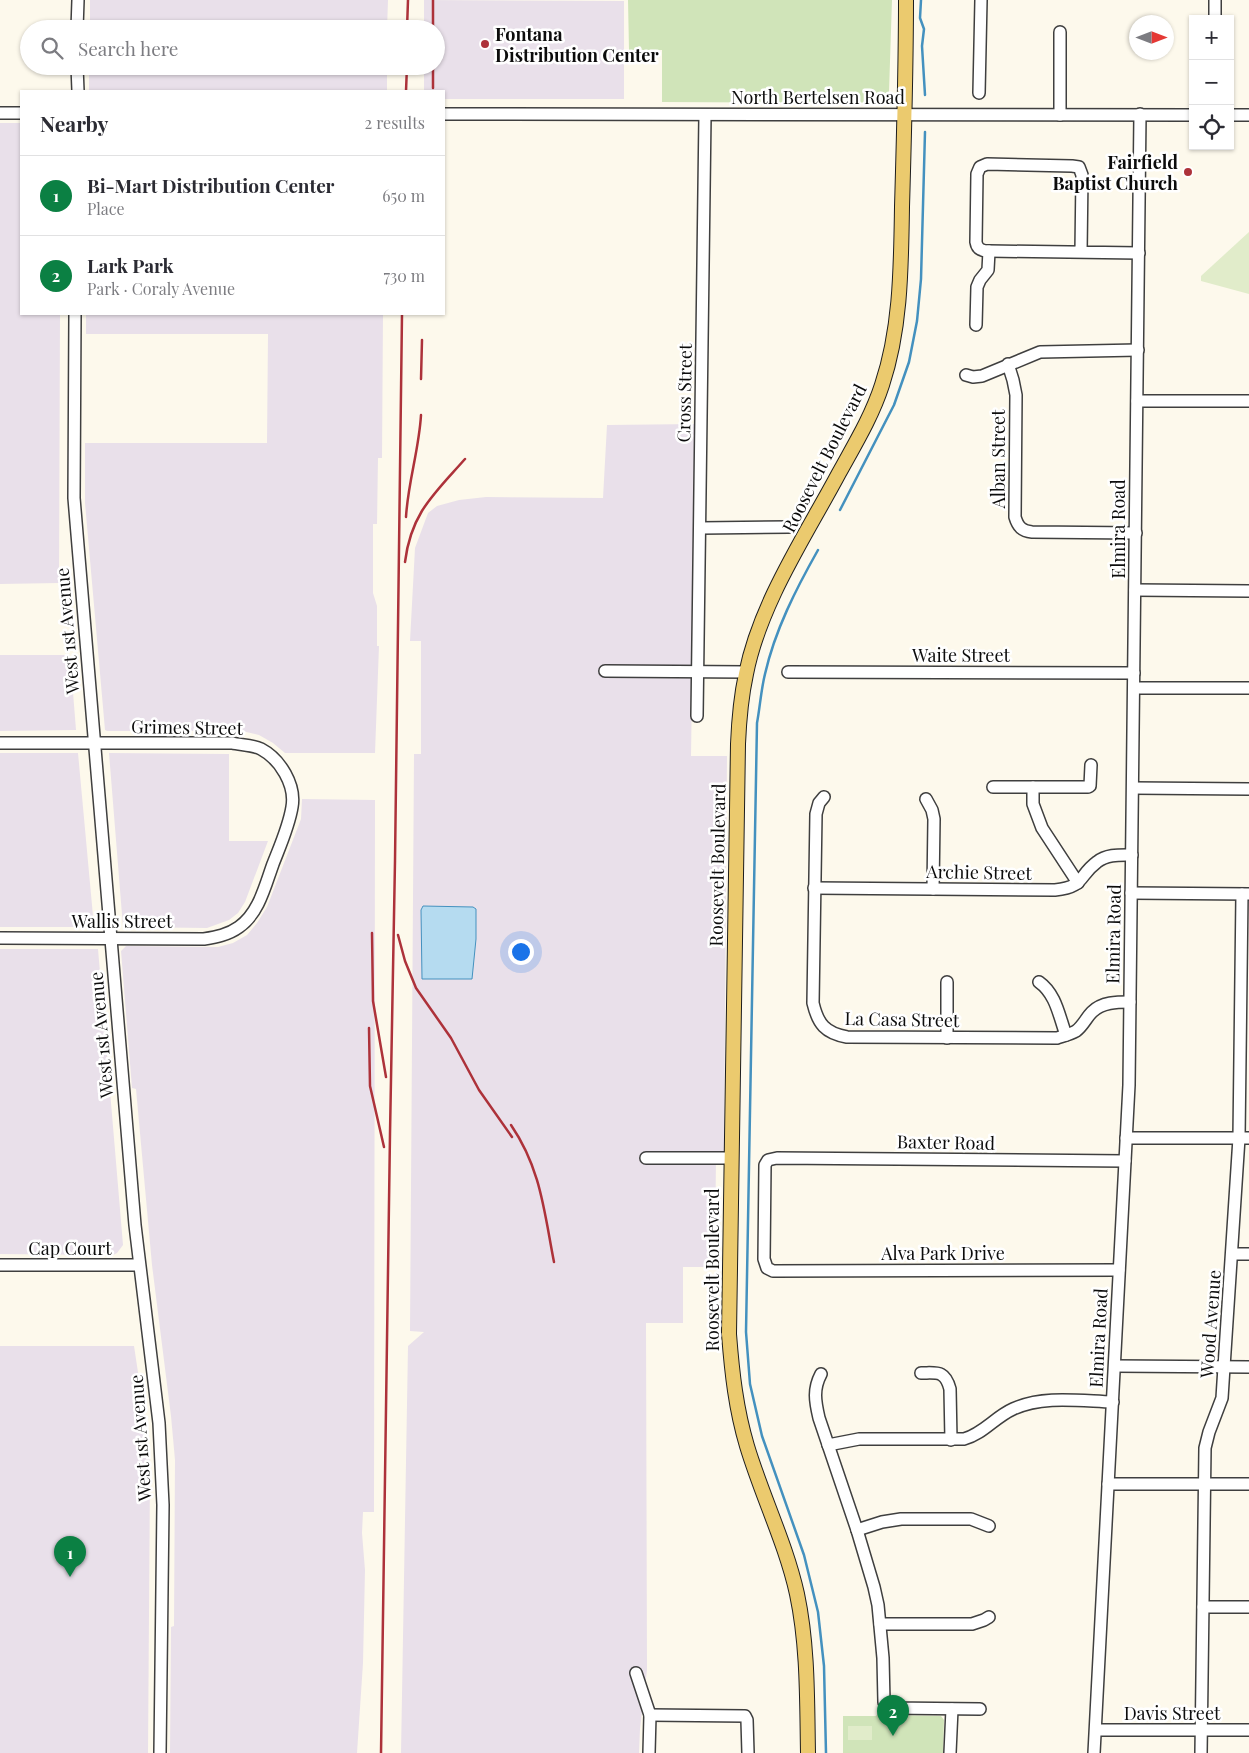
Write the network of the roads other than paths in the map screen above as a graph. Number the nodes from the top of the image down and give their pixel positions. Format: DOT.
graph roads {
  1 [pos="78,0"];
  2 [pos="906,0"];
  3 [pos="981,0"];
  4 [pos="1215,0"];
  5 [pos="1215,15"];
  6 [pos="77,20"];
  7 [pos="1060,32"];
  8 [pos="78,75"];
  9 [pos="78,90"];
  10 [pos="980,93"];
  11 [pos="0,113"];
  12 [pos="20,113"];
  13 [pos="445,114"];
  14 [pos="705,114"];
  15 [pos="905,114"];
  16 [pos="1060,114"];
  17 [pos="1140,114"];
  18 [pos="1189,114"];
  19 [pos="1234,115"];
  20 [pos="1249,115"];
  21 [pos="989,251"];
  22 [pos="1081,252"];
  23 [pos="1139,253"];
  24 [pos="75,315"];
  25 [pos="976,325"];
  26 [pos="1138,350"];
  27 [pos="1008,364"];
  28 [pos="966,375"];
  29 [pos="1137,401"];
  30 [pos="1249,401"];
  31 [pos="789,527"];
  32 [pos="700,528"];
  33 [pos="1136,533"];
  34 [pos="1135,590"];
  35 [pos="1249,591"];
  36 [pos="605,671"];
  37 [pos="698,672"];
  38 [pos="746,672"];
  39 [pos="788,672"];
  40 [pos="1134,673"];
  41 [pos="1134,688"];
  42 [pos="1249,688"];
  43 [pos="697,716"];
  44 [pos="0,743"];
  45 [pos="94,743"];
  46 [pos="1091,765"];
  47 [pos="993,787"];
  48 [pos="1033,787"];
  49 [pos="1132,788"];
  50 [pos="1249,789"];
  51 [pos="824,797"];
  52 [pos="926,799"];
  53 [pos="1132,855"];
  54 [pos="1078,883"];
  55 [pos="814,888"];
  56 [pos="933,889"];
  57 [pos="1131,893"];
  58 [pos="1246,894"];
  59 [pos="240,926"];
  60 [pos="0,938"];
  61 [pos="111,938"];
  62 [pos="947,982"];
  63 [pos="1039,982"];
  64 [pos="1130,1002"];
  65 [pos="1245,1024"];
  66 [pos="1066,1035"];
  67 [pos="947,1038"];
  68 [pos="1126,1138"];
  69 [pos="1244,1138"];
  70 [pos="646,1158"];
  71 [pos="732,1158"];
  72 [pos="1125,1161"];
  73 [pos="1232,1254"];
  74 [pos="1249,1254"];
  75 [pos="0,1265"];
  76 [pos="139,1265"];
  77 [pos="767,1268"];
  78 [pos="1120,1270"];
  79 [pos="1114,1366"];
  80 [pos="1224,1367"];
  81 [pos="1249,1367"];
  82 [pos="921,1373"];
  83 [pos="821,1374"];
  84 [pos="1113,1402"];
  85 [pos="951,1440"];
  86 [pos="828,1445"];
  87 [pos="1108,1484"];
  88 [pos="1204,1484"];
  89 [pos="1249,1484"];
  90 [pos="989,1526"];
  91 [pos="857,1530"];
  92 [pos="1203,1607"];
  93 [pos="1249,1607"];
  94 [pos="989,1616"];
  95 [pos="880,1624"];
  96 [pos="636,1673"];
  97 [pos="952,1709"];
  98 [pos="980,1709"];
  99 [pos="650,1715"];
  100 [pos="1096,1730"];
  101 [pos="1202,1730"];
  102 [pos="1249,1730"];
  103 [pos="160,1753"];
  104 [pos="649,1753"];
  105 [pos="748,1753"];
  106 [pos="808,1753"];
  107 [pos="950,1753"];
  108 [pos="1094,1753"];
  109 [pos="1202,1753"];
  1 -- 6 [label="street"];
  2 -- 15 [label="main road, Roosevelt Boulevard"];
  3 -- 10 [label="street"];
  4 -- 5 [label="street"];
  7 -- 16 [label="street"];
  8 -- 9 [label="street"];
  11 -- 12 [label="street"];
  13 -- 14 [label="street, North Bertelsen Road"];
  14 -- 15 [label="street, North Bertelsen Road"];
  14 -- 32 [label="street, Cross Street"];
  15 -- 16 [label="street, North Bertelsen Road"];
  15 -- 38 [label="main road, Roosevelt Boulevard"];
  16 -- 17 [label="street, North Bertelsen Road"];
  17 -- 18 [label="street, North Bertelsen Road"];
  17 -- 23 [label="street, Elmira Road"];
  19 -- 20 [label="street"];
  21 -- 22 [label="street"];
  21 -- 22 [label="street"];
  21 -- 25 [label="street"];
  22 -- 23 [label="street"];
  23 -- 26 [label="street, Elmira Road"];
  24 -- 45 [label="street, West 1st Avenue"];
  26 -- 27 [label="street"];
  26 -- 29 [label="street, Elmira Road"];
  27 -- 28 [label="street"];
  27 -- 33 [label="street, Alban Street"];
  29 -- 30 [label="street"];
  29 -- 33 [label="street, Elmira Road"];
  31 -- 32 [label="street"];
  32 -- 37 [label="street, Cross Street"];
  33 -- 34 [label="street, Elmira Road"];
  34 -- 35 [label="street"];
  34 -- 40 [label="street, Elmira Road"];
  36 -- 37 [label="street"];
  37 -- 38 [label="street"];
  37 -- 43 [label="street, Cross Street"];
  38 -- 71 [label="main road, Roosevelt Boulevard"];
  39 -- 40 [label="street, Waite Street"];
  40 -- 41 [label="street, Elmira Road"];
  41 -- 42 [label="street"];
  41 -- 49 [label="street, Elmira Road"];
  44 -- 45 [label="street, Grimes Street"];
  45 -- 59 [label="street, Grimes Street"];
  45 -- 61 [label="street, West 1st Avenue"];
  46 -- 48 [label="street"];
  47 -- 48 [label="street"];
  48 -- 54 [label="street"];
  49 -- 50 [label="street"];
  49 -- 53 [label="street, Elmira Road"];
  51 -- 55 [label="street, La Casa Street"];
  52 -- 56 [label="street"];
  53 -- 54 [label="street"];
  53 -- 57 [label="street, Elmira Road"];
  54 -- 56 [label="street, Archie Street"];
  55 -- 56 [label="street, Archie Street"];
  55 -- 67 [label="street, La Casa Street"];
  57 -- 58 [label="street"];
  57 -- 64 [label="street, Elmira Road"];
  58 -- 65 [label="street, Wood Avenue"];
  59 -- 61 [label="street, Wallis Street"];
  60 -- 61 [label="street, Wallis Street"];
  61 -- 76 [label="street, West 1st Avenue"];
  62 -- 67 [label="street"];
  63 -- 66 [label="street"];
  64 -- 66 [label="street, La Casa Street"];
  64 -- 68 [label="street, Elmira Road"];
  65 -- 69 [label="street, Wood Avenue"];
  66 -- 67 [label="street, La Casa Street"];
  68 -- 69 [label="street"];
  68 -- 72 [label="street, Elmira Road"];
  69 -- 73 [label="street, Wood Avenue"];
  70 -- 71 [label="street"];
  71 -- 106 [label="main road, Roosevelt Boulevard"];
  72 -- 77 [label="street, Baxter Road"];
  72 -- 78 [label="street, Elmira Road"];
  73 -- 74 [label="street"];
  73 -- 80 [label="street, Wood Avenue"];
  75 -- 76 [label="street, Cap Court"];
  76 -- 103 [label="street, West 1st Avenue"];
  77 -- 78 [label="street, Alva Park Drive"];
  78 -- 79 [label="street, Elmira Road"];
  79 -- 80 [label="street"];
  79 -- 84 [label="street, Elmira Road"];
  80 -- 81 [label="street"];
  80 -- 88 [label="street, Wood Avenue"];
  82 -- 85 [label="street"];
  83 -- 86 [label="street"];
  84 -- 85 [label="street"];
  84 -- 87 [label="street, Elmira Road"];
  85 -- 86 [label="street"];
  86 -- 91 [label="street"];
  87 -- 88 [label="street"];
  87 -- 100 [label="street, Elmira Road"];
  88 -- 89 [label="street"];
  88 -- 92 [label="street, Wood Avenue"];
  90 -- 91 [label="street"];
  91 -- 95 [label="street"];
  92 -- 93 [label="street"];
  92 -- 101 [label="street, Wood Avenue"];
  94 -- 95 [label="street"];
  95 -- 97 [label="street"];
  96 -- 99 [label="street"];
  97 -- 98 [label="street"];
  97 -- 107 [label="street"];
  99 -- 104 [label="street"];
  99 -- 105 [label="street"];
  100 -- 101 [label="street, Davis Street"];
  100 -- 108 [label="street, Elmira Road"];
  101 -- 102 [label="street, Davis Street"];
  101 -- 109 [label="street, Wood Avenue"];
}
